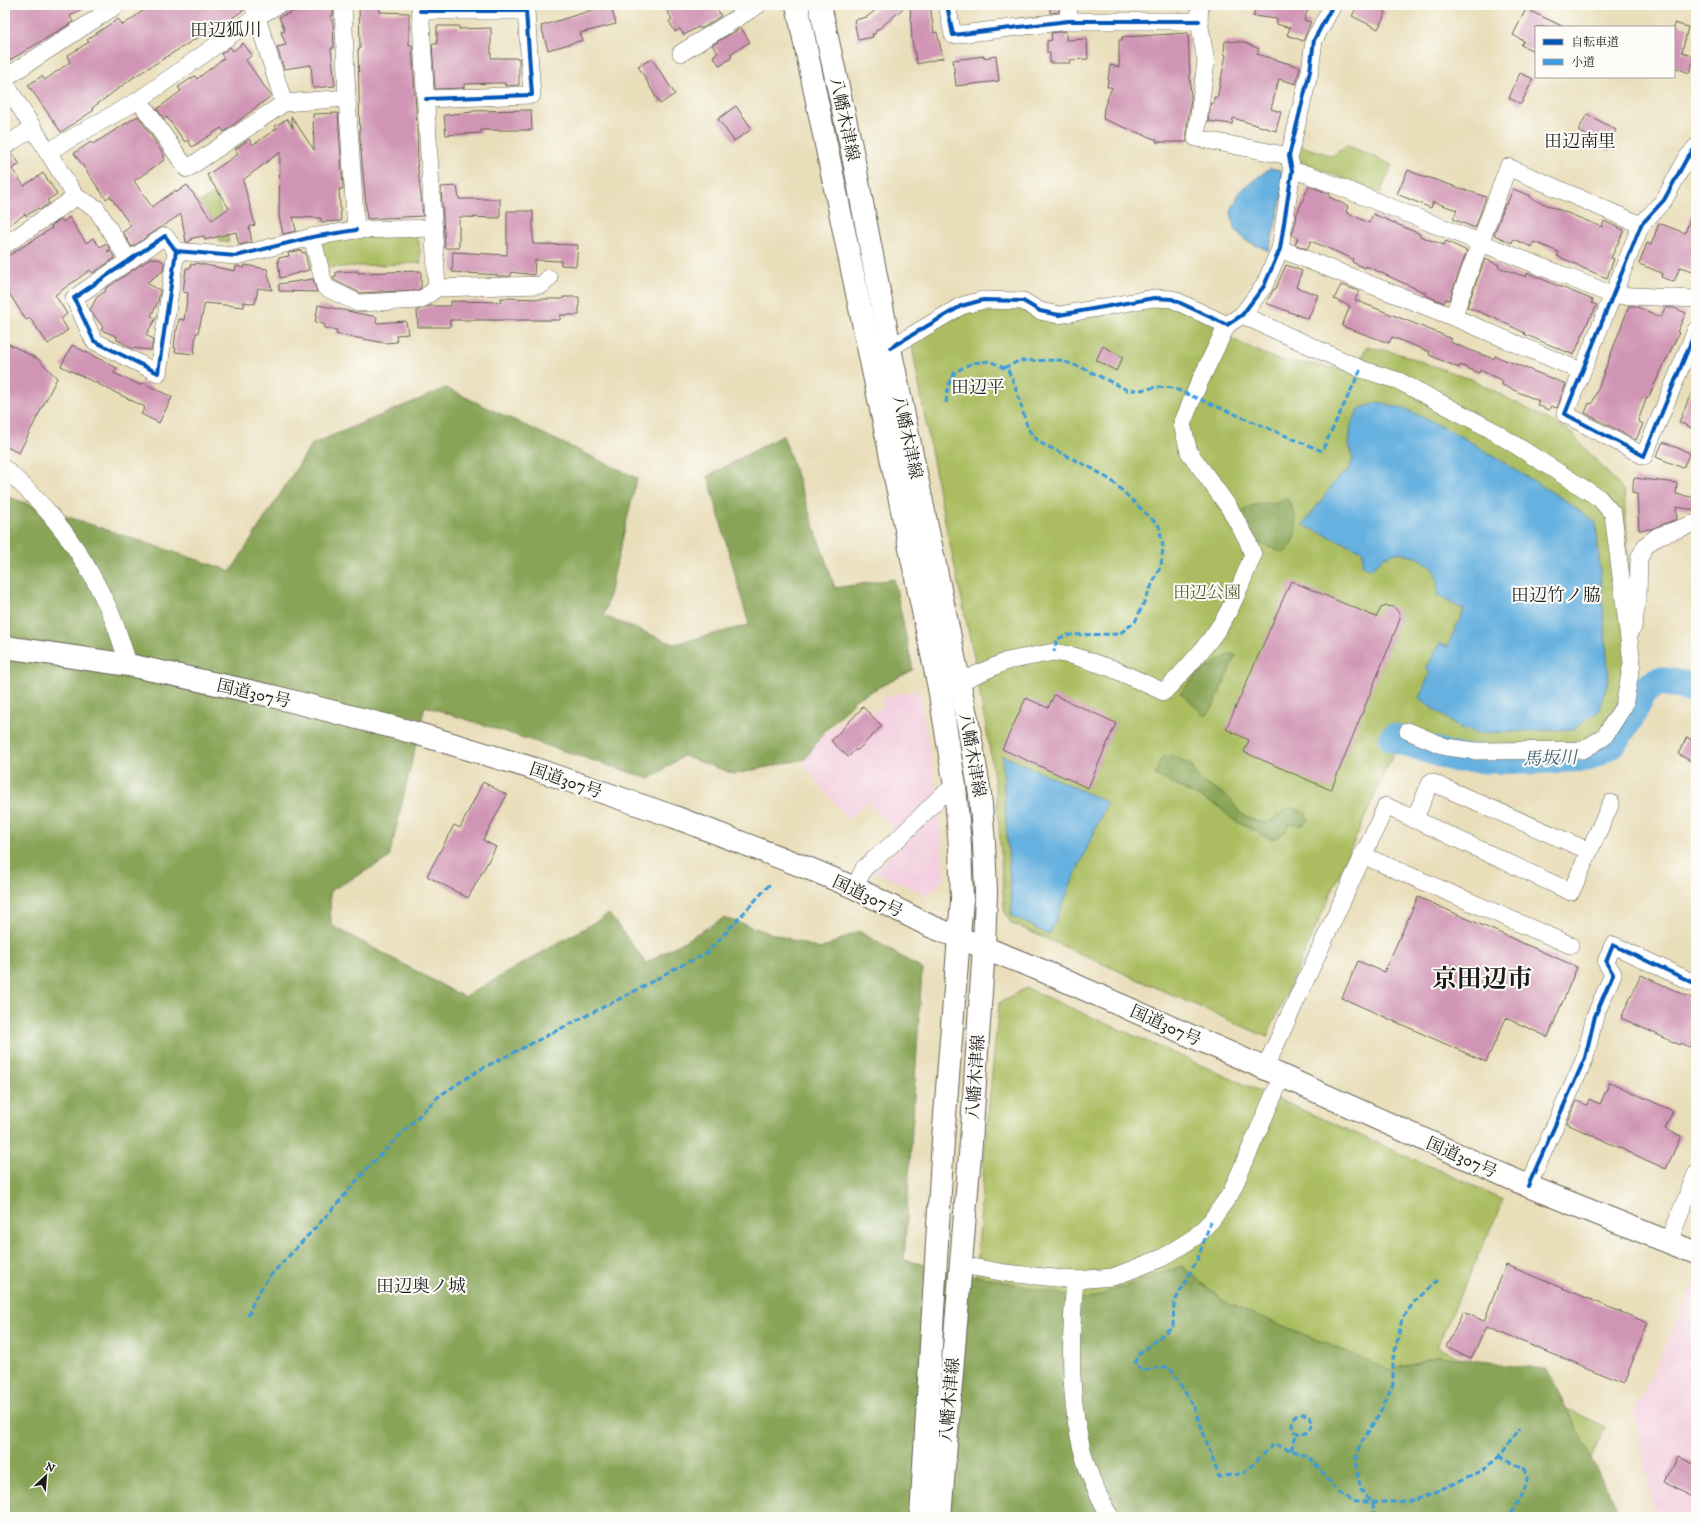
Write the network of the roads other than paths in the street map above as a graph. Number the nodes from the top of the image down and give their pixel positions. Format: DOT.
graph roads {
  1 [pos="117,5"];
  2 [pos="278,5"];
  3 [pos="343,5"];
  4 [pos="758,5"];
  5 [pos="797,5"];
  6 [pos="820,5"];
  7 [pos="948,5"];
  8 [pos="1333,5"];
  9 [pos="420,8"];
  10 [pos="255,11"];
  11 [pos="1068,13"];
  12 [pos="1199,13"];
  13 [pos="681,52"];
  14 [pos="5,78"];
  15 [pos="5,83"];
  16 [pos="347,98"];
  17 [pos="426,99"];
  18 [pos="139,100"];
  19 [pos="284,103"];
  20 [pos="33,128"];
  21 [pos="5,146"];
  22 [pos="1696,147"];
  23 [pos="47,152"];
  24 [pos="1291,163"];
  25 [pos="76,197"];
  26 [pos="1641,225"];
  27 [pos="434,228"];
  28 [pos="356,230"];
  29 [pos="312,237"];
  30 [pos="1480,243"];
  31 [pos="5,245"];
  32 [pos="1280,249"];
  33 [pos="176,251"];
  34 [pos="129,261"];
  35 [pos="549,278"];
  36 [pos="437,288"];
  37 [pos="1613,295"];
  38 [pos="1696,299"];
  39 [pos="1242,315"];
  40 [pos="1453,317"];
  41 [pos="1227,325"];
  42 [pos="1696,330"];
  43 [pos="890,348"];
  44 [pos="1582,371"];
  45 [pos="5,469"];
  46 [pos="1696,522"];
  47 [pos="5,647"];
  48 [pos="1630,649"];
  49 [pos="129,665"];
  50 [pos="959,682"];
  51 [pos="1408,731"];
  52 [pos="955,786"];
  53 [pos="1611,803"];
  54 [pos="1414,820"];
  55 [pos="1589,851"];
  56 [pos="1362,855"];
  57 [pos="855,888"];
  58 [pos="959,937"];
  59 [pos="1570,945"];
  60 [pos="984,947"];
  61 [pos="1696,984"];
  62 [pos="1274,1072"];
  63 [pos="1696,1174"];
  64 [pos="1528,1186"];
  65 [pos="1669,1242"];
  66 [pos="1696,1253"];
  67 [pos="960,1265"];
  68 [pos="1075,1280"];
  69 [pos="921,1517"];
  70 [pos="940,1517"];
  71 [pos="1111,1517"];
  1 -- 14 [label="street"];
  2 -- 10 [label="street"];
  3 -- 16 [label="street"];
  4 -- 13 [label="street"];
  5 -- 52 [label="main road, 八幡木津線"];
  6 -- 43 [label="main road, 八幡木津線"];
  7 -- 11 [label="street"];
  8 -- 24 [label="street"];
  9 -- 17 [label="street"];
  9 -- 17 [label="street"];
  10 -- 18 [label="street"];
  10 -- 19 [label="street"];
  11 -- 12 [label="street"];
  12 -- 24 [label="street"];
  15 -- 20 [label="street"];
  16 -- 19 [label="street"];
  16 -- 28 [label="street"];
  17 -- 27 [label="street"];
  18 -- 19 [label="street"];
  18 -- 23 [label="street"];
  20 -- 21 [label="street"];
  20 -- 23 [label="street"];
  22 -- 26 [label="street"];
  23 -- 25 [label="street"];
  24 -- 30 [label="street"];
  24 -- 32 [label="street"];
  25 -- 31 [label="street"];
  25 -- 34 [label="street"];
  26 -- 30 [label="street"];
  26 -- 37 [label="street"];
  27 -- 28 [label="street"];
  27 -- 36 [label="street"];
  28 -- 29 [label="street"];
  29 -- 33 [label="street"];
  29 -- 36 [label="street"];
  30 -- 37 [label="street"];
  30 -- 40 [label="street"];
  32 -- 39 [label="street"];
  32 -- 40 [label="street"];
  33 -- 34 [label="street"];
  33 -- 34 [label="street"];
  35 -- 36 [label="street"];
  37 -- 38 [label="street"];
  37 -- 44 [label="street"];
  39 -- 41 [label="street"];
  39 -- 48 [label="street"];
  40 -- 44 [label="street"];
  41 -- 43 [label="street"];
  41 -- 50 [label="street"];
  42 -- 44 [label="street"];
  43 -- 50 [label="main road, 八幡木津線"];
  45 -- 49 [label="street"];
  46 -- 48 [label="street"];
  47 -- 49 [label="main road, 国道307号"];
  48 -- 51 [label="street"];
  49 -- 57 [label="main road, 国道307号"];
  50 -- 60 [label="main road, 八幡木津線"];
  52 -- 57 [label="street"];
  52 -- 58 [label="main road, 八幡木津線"];
  53 -- 55 [label="street"];
  54 -- 55 [label="street"];
  54 -- 55 [label="street"];
  54 -- 56 [label="street"];
  56 -- 59 [label="street"];
  56 -- 62 [label="street"];
  57 -- 58 [label="main road, 国道307号"];
  58 -- 60 [label="main road, 国道307号"];
  58 -- 69 [label="main road, 八幡木津線"];
  60 -- 62 [label="main road, 国道307号"];
  60 -- 67 [label="main road, 八幡木津線"];
  61 -- 64 [label="street"];
  62 -- 64 [label="main road, 国道307号"];
  62 -- 68 [label="street"];
  63 -- 65 [label="street"];
  64 -- 65 [label="main road, 国道307号"];
  65 -- 66 [label="main road, 国道307号"];
  67 -- 68 [label="street"];
  67 -- 70 [label="main road, 八幡木津線"];
  68 -- 71 [label="street"];
}
